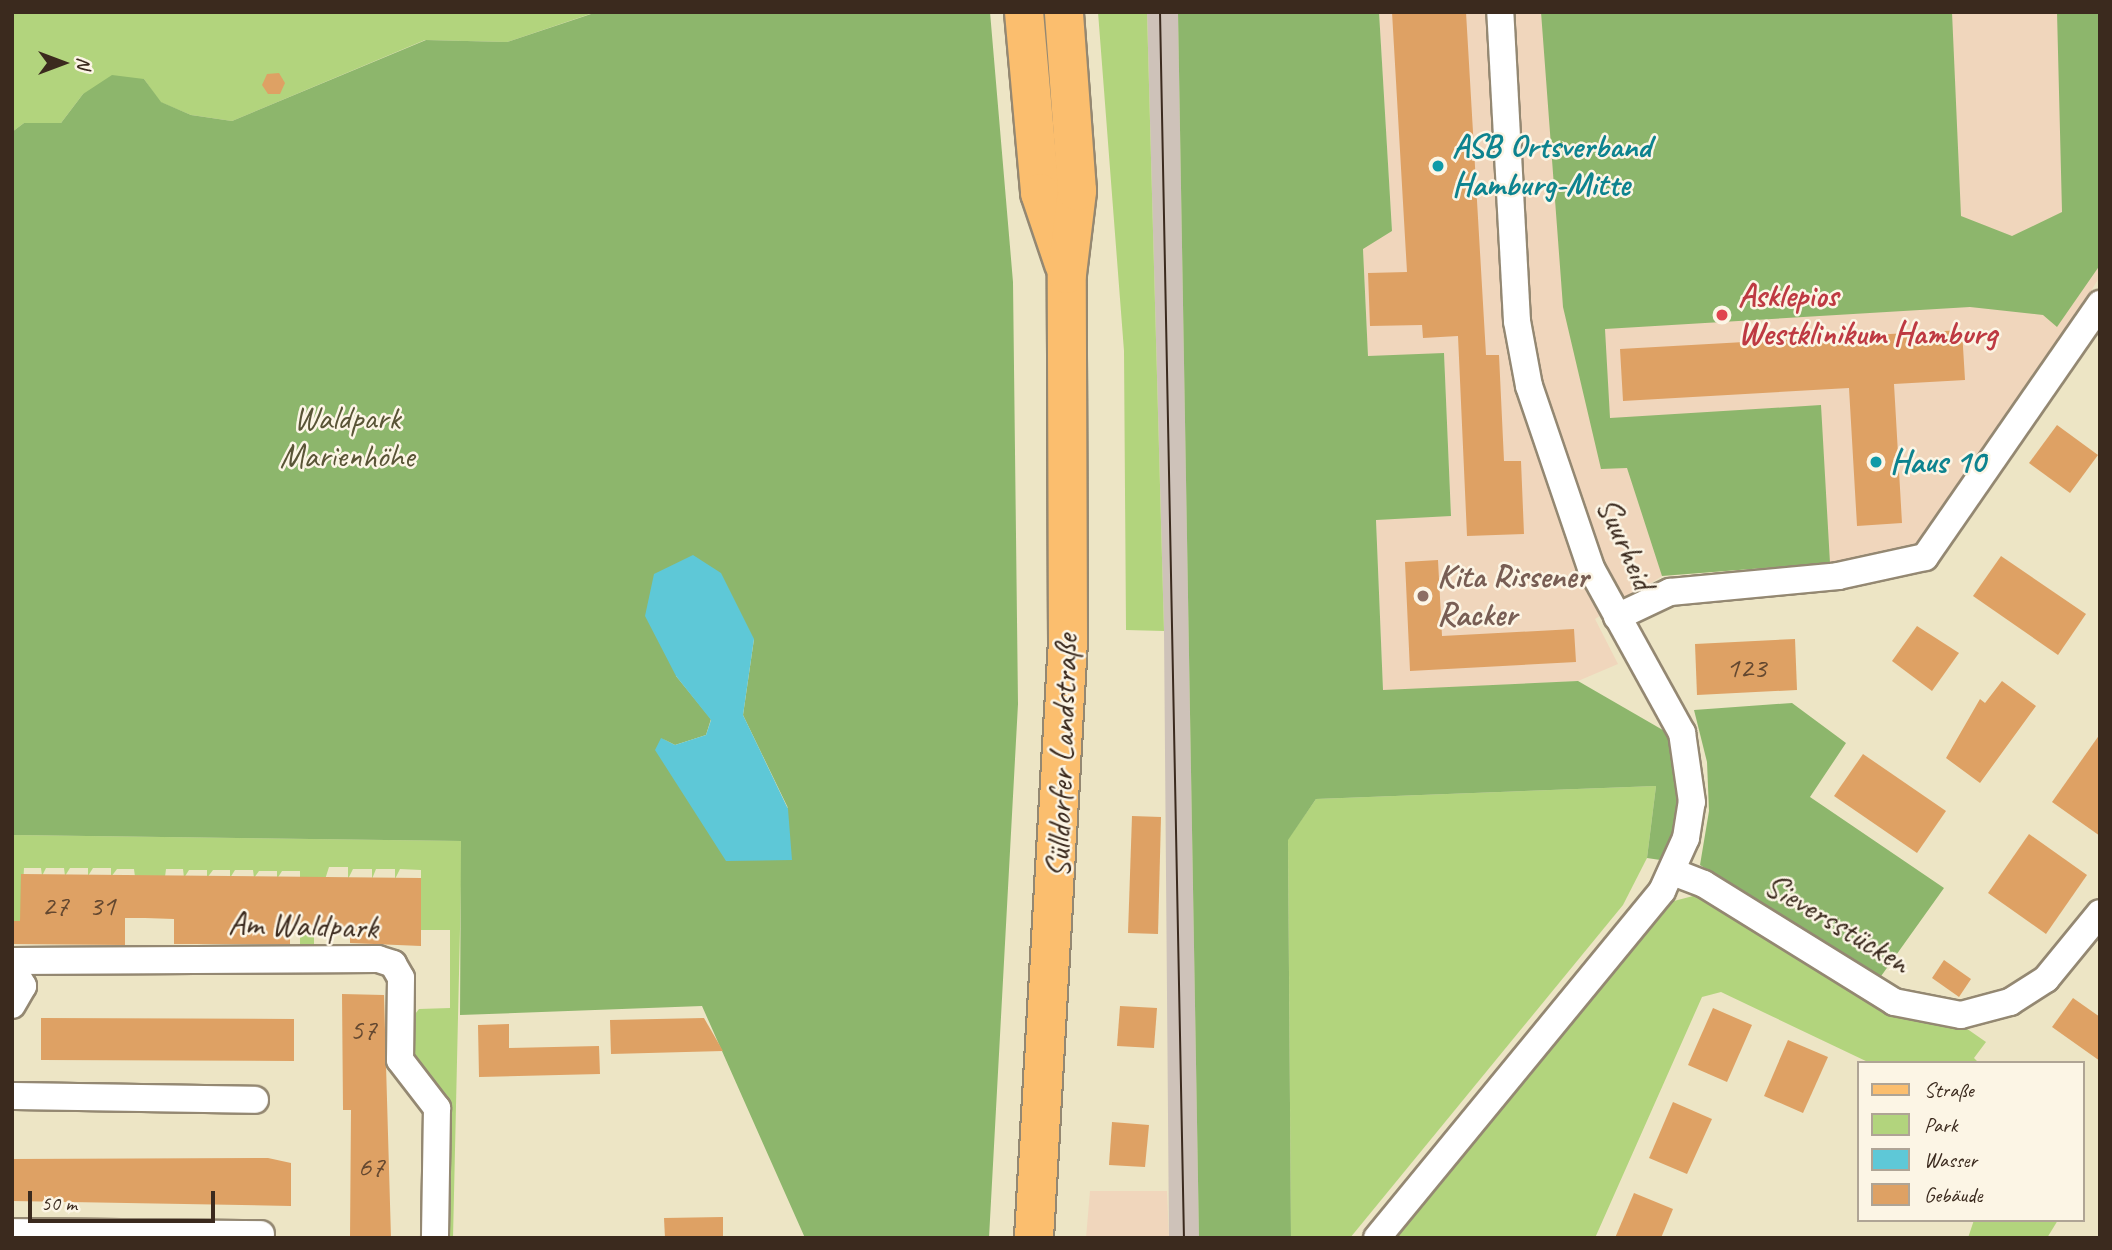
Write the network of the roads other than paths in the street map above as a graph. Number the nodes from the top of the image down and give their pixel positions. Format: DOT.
graph roads {
  1 [pos="1024,12"];
  2 [pos="1064,12"];
  3 [pos="1500,12"];
  4 [pos="1067,274"];
  5 [pos="2100,304"];
  6 [pos="1617,617"];
  7 [pos="1673,872"];
  8 [pos="2100,913"];
  9 [pos="15,967"];
  10 [pos="12,1005"];
  11 [pos="12,1096"];
  12 [pos="255,1100"];
  13 [pos="12,1232"];
  14 [pos="261,1234"];
  15 [pos="435,1238"];
  16 [pos="1034,1238"];
  17 [pos="1377,1238"];
  1 -- 4 [label="main road, Sülldorfer Landstraße"];
  2 -- 4 [label="main road, Sülldorfer Landstraße"];
  3 -- 6 [label="street, Suurheid"];
  4 -- 16 [label="main road, Sülldorfer Landstraße"];
  5 -- 6 [label="street, Suurheid"];
  6 -- 7 [label="street"];
  7 -- 8 [label="street, Sieversstücken"];
  7 -- 17 [label="street"];
  9 -- 10 [label="street, Am Waldpark"];
  9 -- 15 [label="street, Am Waldpark"];
  11 -- 12 [label="street"];
  13 -- 14 [label="street"];
}
